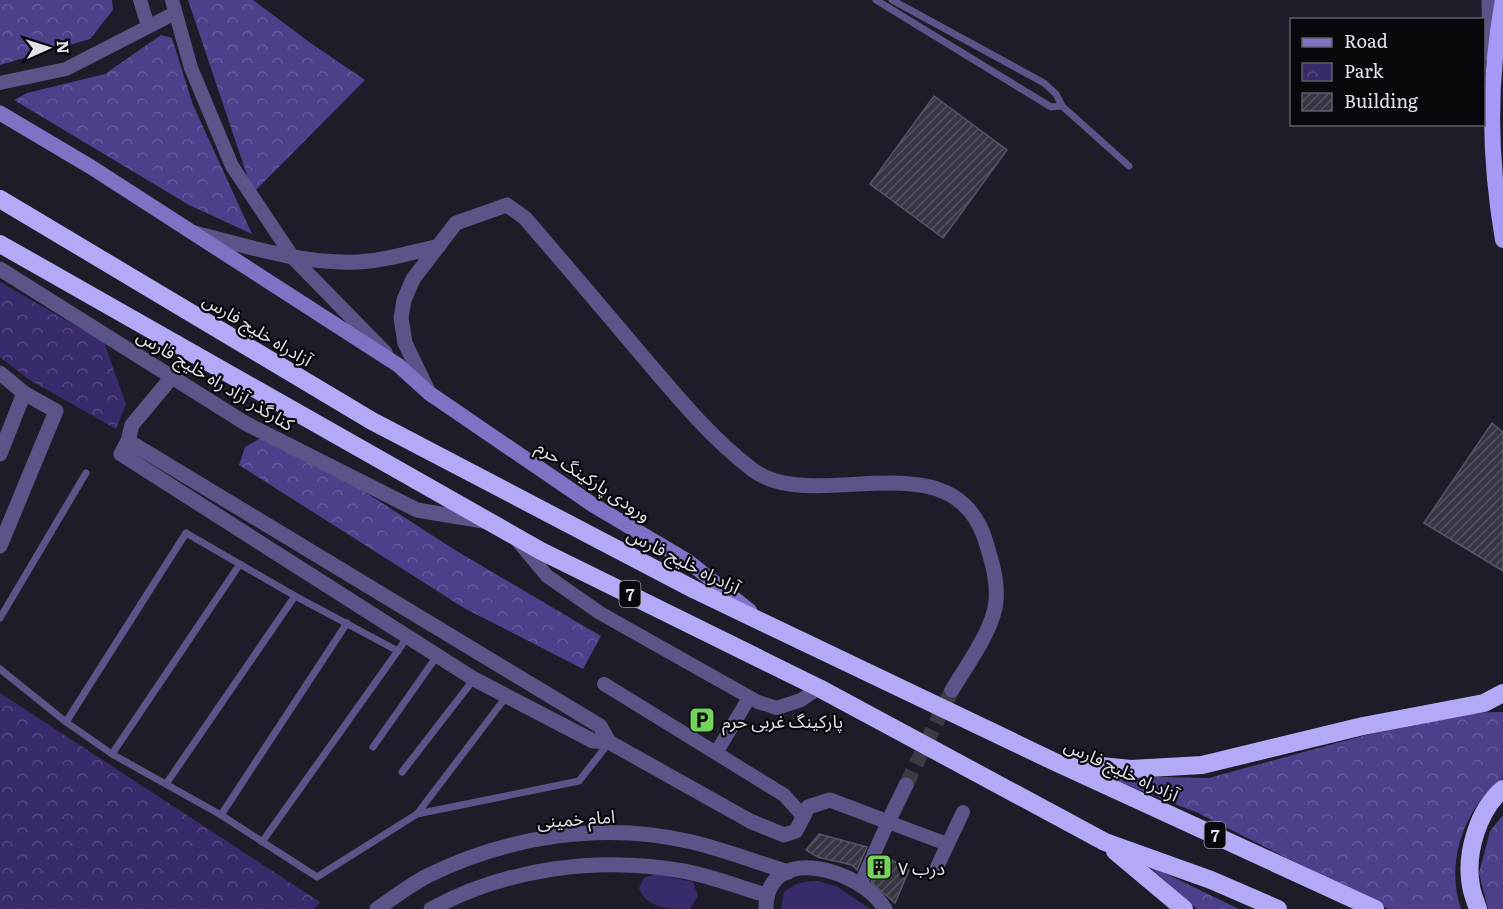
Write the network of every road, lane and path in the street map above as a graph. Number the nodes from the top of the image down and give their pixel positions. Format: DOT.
graph roads {
  1 [pos="141,0"];
  2 [pos="876,0"];
  3 [pos="892,0"];
  4 [pos="1489,0"];
  5 [pos="1503,0"];
  6 [pos="174,7"];
  7 [pos="148,26"];
  8 [pos="0,83"];
  9 [pos="1491,92"];
  10 [pos="1062,106"];
  11 [pos="0,113"];
  12 [pos="1129,166"];
  13 [pos="0,199"];
  14 [pos="187,231"];
  15 [pos="1503,240"];
  16 [pos="0,244"];
  17 [pos="439,246"];
  18 [pos="294,259"];
  19 [pos="0,270"];
  20 [pos="398,365"];
  21 [pos="0,373"];
  22 [pos="172,377"];
  23 [pos="24,393"];
  24 [pos="429,393"];
  25 [pos="128,441"];
  26 [pos="0,454"];
  27 [pos="86,473"];
  28 [pos="490,522"];
  29 [pos="513,535"];
  30 [pos="0,546"];
  31 [pos="240,564"];
  32 [pos="295,596"];
  33 [pos="0,618"];
  34 [pos="347,623"];
  35 [pos="769,626"];
  36 [pos="403,644"];
  37 [pos="438,656"];
  38 [pos="0,669"];
  39 [pos="474,679"];
  40 [pos="604,684"];
  41 [pos="819,688"];
  42 [pos="952,690"];
  43 [pos="1503,693"];
  44 [pos="506,697"];
  45 [pos="749,698"];
  46 [pos="66,722"];
  47 [pos="609,742"];
  48 [pos="373,747"];
  49 [pos="716,753"];
  50 [pos="112,754"];
  51 [pos="1055,762"];
  52 [pos="402,772"];
  53 [pos="166,784"];
  54 [pos="906,785"];
  55 [pos="1503,789"];
  56 [pos="963,812"];
  57 [pos="221,814"];
  58 [pos="417,814"];
  59 [pos="804,817"];
  60 [pos="888,822"];
  61 [pos="262,842"];
  62 [pos="1105,842"];
  63 [pos="947,844"];
  64 [pos="937,867"];
  65 [pos="788,872"];
  66 [pos="861,883"];
  67 [pos="766,902"];
  68 [pos="377,909"];
  69 [pos="431,909"];
  70 [pos="885,909"];
  71 [pos="1184,909"];
  72 [pos="1278,909"];
  73 [pos="1375,909"];
  74 [pos="1478,909"];
  1 -- 7 [label="street"];
  2 -- 10 [label="lane"];
  3 -- 10 [label="lane"];
  4 -- 9 [label="street"];
  5 -- 9 [label="highway"];
  6 -- 7 [label="street"];
  6 -- 18 [label="street"];
  7 -- 8 [label="street"];
  9 -- 15 [label="highway"];
  10 -- 12 [label="lane"];
  11 -- 14 [label="main road"];
  13 -- 35 [label="highway, آزادراه خلیج فارس / 7"];
  14 -- 18 [label="street"];
  14 -- 20 [label="main road"];
  16 -- 28 [label="highway, 7"];
  17 -- 18 [label="street"];
  17 -- 24 [label="street"];
  17 -- 42 [label="street"];
  18 -- 20 [label="street"];
  19 -- 22 [label="street, کنارگذر آزاد راه خلیج فارس"];
  20 -- 24 [label="main road, ورودی پارکینگ حرم"];
  21 -- 23 [label="street"];
  22 -- 25 [label="street"];
  22 -- 28 [label="street, کنارگذر آزاد راه خلیج فارس"];
  23 -- 26 [label="street"];
  23 -- 30 [label="street"];
  24 -- 35 [label="main road, ورودی پارکینگ حرم"];
  25 -- 36 [label="street"];
  25 -- 47 [label="street"];
  27 -- 33 [label="lane"];
  28 -- 29 [label="highway, 7"];
  29 -- 41 [label="highway, 7"];
  29 -- 45 [label="street"];
  31 -- 32 [label="lane"];
  31 -- 46 [label="lane"];
  31 -- 50 [label="lane"];
  32 -- 34 [label="lane"];
  32 -- 53 [label="lane"];
  34 -- 36 [label="lane"];
  34 -- 57 [label="lane"];
  35 -- 51 [label="highway, آزادراه خلیج فارس / 7"];
  36 -- 37 [label="street"];
  36 -- 61 [label="lane"];
  37 -- 39 [label="street"];
  37 -- 48 [label="lane"];
  38 -- 46 [label="lane"];
  39 -- 44 [label="street"];
  39 -- 52 [label="lane"];
  40 -- 49 [label="street"];
  41 -- 45 [label="street"];
  41 -- 62 [label="highway, 7"];
  43 -- 51 [label="highway"];
  44 -- 47 [label="street"];
  44 -- 58 [label="lane"];
  45 -- 49 [label="street"];
  46 -- 50 [label="lane"];
  47 -- 58 [label="lane"];
  47 -- 59 [label="street"];
  49 -- 59 [label="street"];
  50 -- 53 [label="lane"];
  51 -- 73 [label="highway, آزادراه خلیج فارس / 7"];
  53 -- 57 [label="lane"];
  54 -- 60 [label="street"];
  55 -- 74 [label="highway"];
  56 -- 63 [label="street"];
  57 -- 61 [label="lane"];
  58 -- 61 [label="lane"];
  59 -- 60 [label="street"];
  60 -- 63 [label="street"];
  60 -- 66 [label="street"];
  62 -- 71 [label="highway"];
  62 -- 72 [label="highway, 7"];
  63 -- 64 [label="street"];
  65 -- 66 [label="street"];
  65 -- 67 [label="street"];
  65 -- 68 [label="street, امام خمینی"];
  66 -- 70 [label="street"];
  67 -- 69 [label="street"];
}
